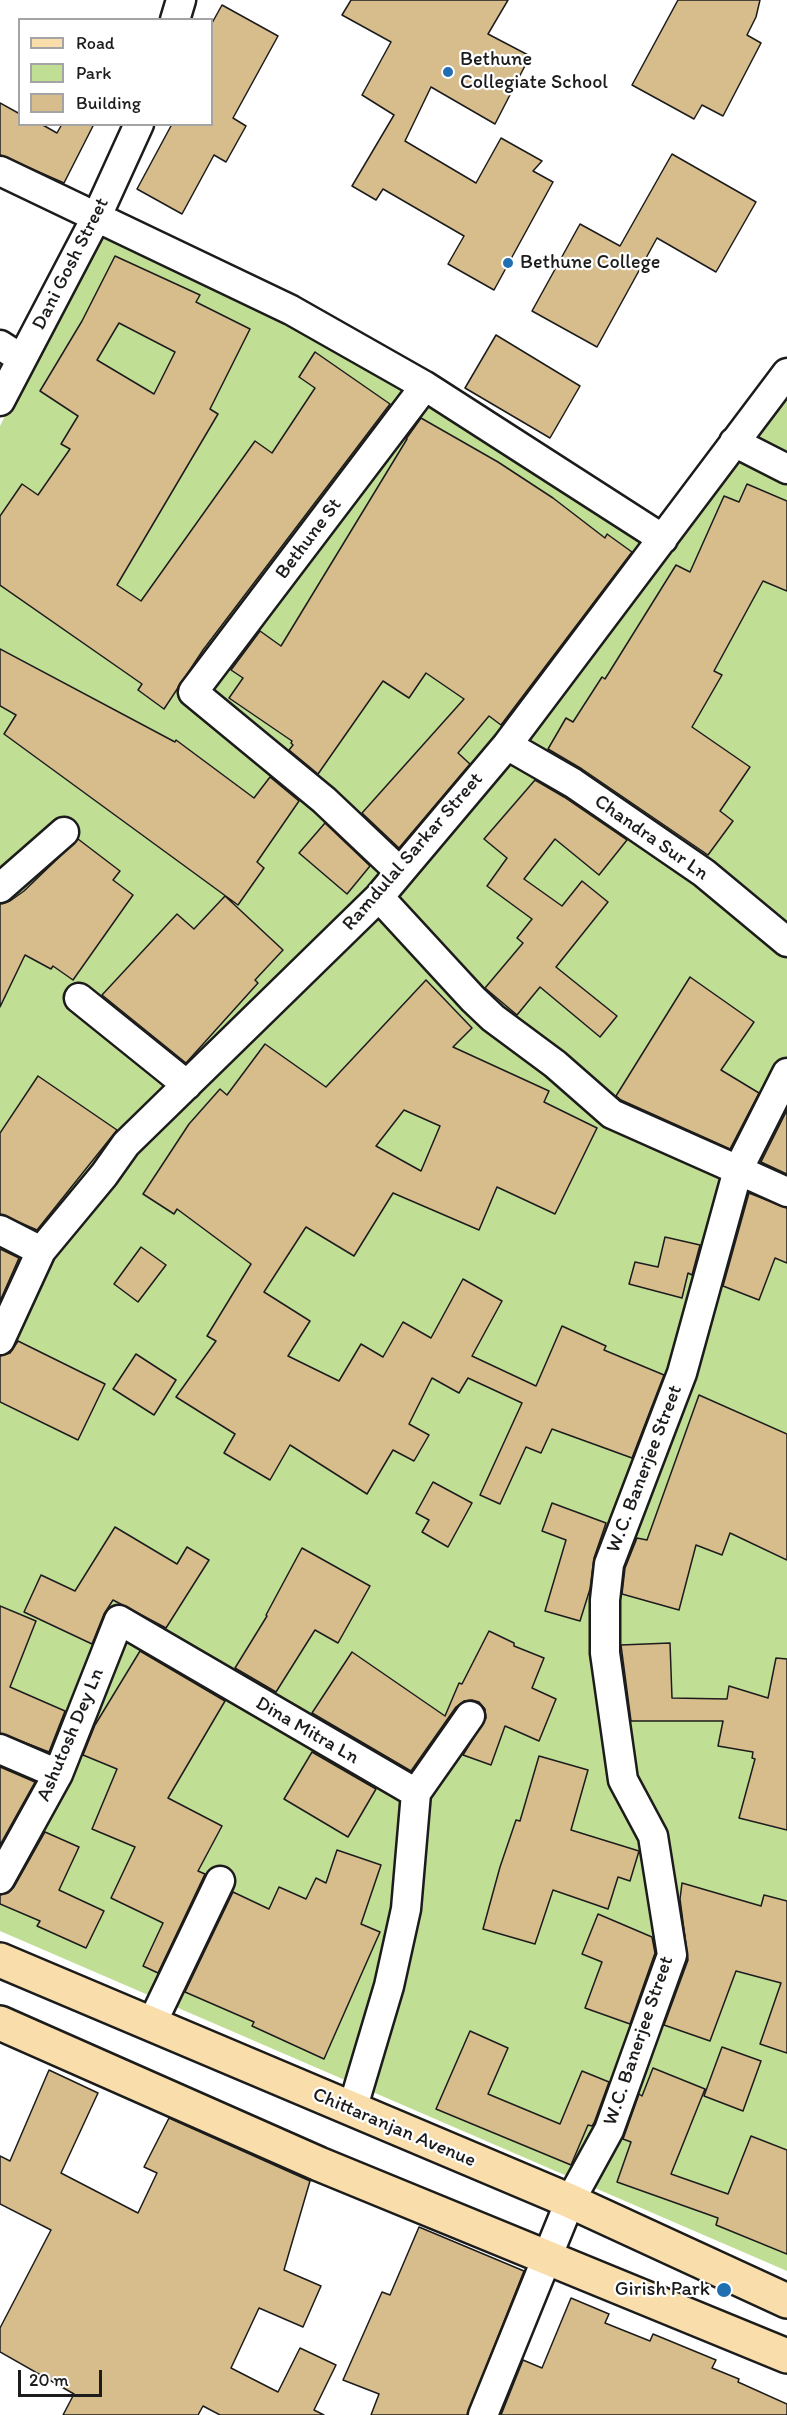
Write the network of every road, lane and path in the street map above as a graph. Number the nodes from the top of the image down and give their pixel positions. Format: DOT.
graph roads {
  1 [pos="181,0"];
  2 [pos="176,18"];
  3 [pos="138,126"];
  4 [pos="0,171"];
  5 [pos="97,216"];
  6 [pos="11,352"];
  7 [pos="787,373"];
  8 [pos="424,386"];
  9 [pos="0,401"];
  10 [pos="734,442"];
  11 [pos="787,469"];
  12 [pos="663,539"];
  13 [pos="507,745"];
  14 [pos="64,832"];
  15 [pos="399,871"];
  16 [pos="0,888"];
  17 [pos="379,897"];
  18 [pos="787,942"];
  19 [pos="79,998"];
  20 [pos="787,1073"];
  21 [pos="187,1085"];
  22 [pos="738,1170"];
  23 [pos="787,1192"];
  24 [pos="0,1230"];
  25 [pos="41,1251"];
  26 [pos="0,1340"];
  27 [pos="118,1620"];
  28 [pos="470,1716"];
  29 [pos="0,1749"];
  30 [pos="58,1774"];
  31 [pos="416,1793"];
  32 [pos="0,1879"];
  33 [pos="220,1881"];
  34 [pos="0,1960"];
  35 [pos="0,2023"];
  36 [pos="151,2025"];
  37 [pos="352,2110"];
  38 [pos="570,2201"];
  39 [pos="547,2258"];
  40 [pos="787,2301"];
  41 [pos="787,2356"];
  42 [pos="483,2415"];
  1 -- 2 [label="street"];
  3 -- 5 [label="street, Dani Gosh Street"];
  4 -- 5 [label="street"];
  5 -- 6 [label="street, Dani Gosh Street"];
  5 -- 8 [label="street"];
  6 -- 9 [label="street, Dani Gosh Street"];
  7 -- 10 [label="street, Ramdulal Sarkar Street"];
  8 -- 12 [label="street"];
  8 -- 15 [label="street, Bethune St"];
  10 -- 11 [label="street"];
  10 -- 12 [label="street, Ramdulal Sarkar Street"];
  12 -- 13 [label="street, Ramdulal Sarkar Street"];
  13 -- 15 [label="street, Ramdulal Sarkar Street"];
  13 -- 18 [label="street, Chandra Sur Ln"];
  14 -- 16 [label="street"];
  15 -- 17 [label="street, Ramdulal Sarkar Street"];
  17 -- 21 [label="street, Ramdulal Sarkar Street"];
  17 -- 22 [label="street"];
  19 -- 21 [label="street"];
  20 -- 22 [label="street, W.C. Banerjee Street"];
  21 -- 25 [label="street, Ramdulal Sarkar Street"];
  22 -- 23 [label="street"];
  22 -- 38 [label="street, W.C. Banerjee Street"];
  24 -- 25 [label="street"];
  25 -- 26 [label="street, Ramdulal Sarkar Street"];
  27 -- 30 [label="street, Ashutosh Dey Ln"];
  27 -- 31 [label="street, Dina Mitra Ln"];
  28 -- 31 [label="street"];
  29 -- 30 [label="street"];
  30 -- 32 [label="street, Ashutosh Dey Ln"];
  31 -- 37 [label="street"];
  33 -- 36 [label="street"];
  34 -- 36 [label="main road, Chittaranjan Avenue"];
  35 -- 39 [label="main road"];
  36 -- 37 [label="main road, Chittaranjan Avenue"];
  37 -- 38 [label="main road, Chittaranjan Avenue"];
  38 -- 39 [label="street, W.C. Banerjee Street"];
  38 -- 40 [label="main road, Chittaranjan Avenue"];
  39 -- 41 [label="main road"];
  39 -- 42 [label="street, W.C. Banerjee Street"];
}
